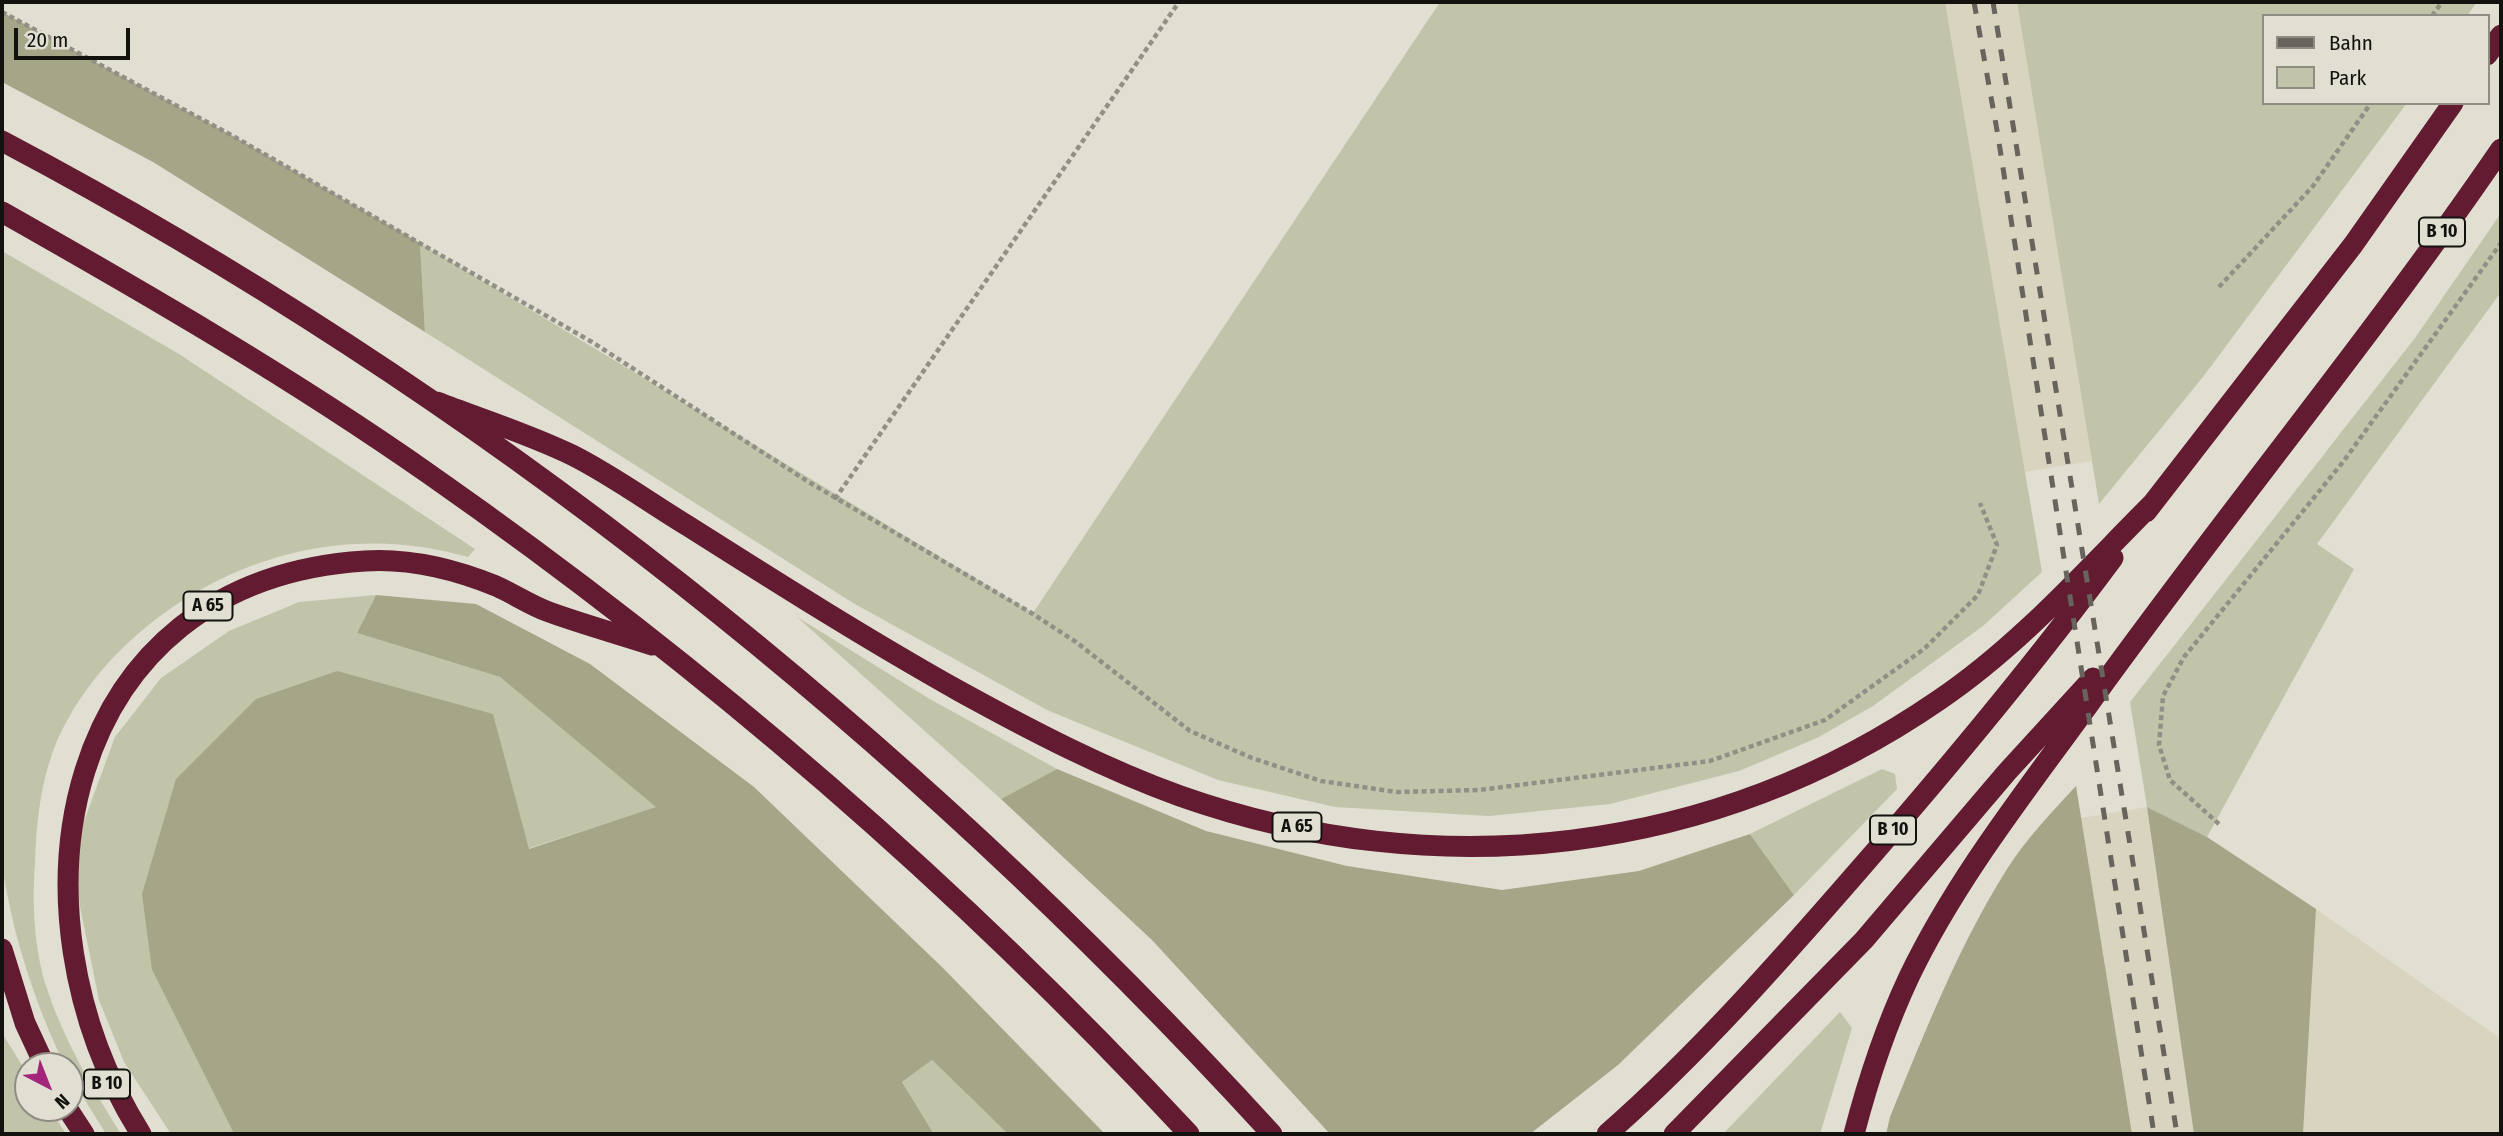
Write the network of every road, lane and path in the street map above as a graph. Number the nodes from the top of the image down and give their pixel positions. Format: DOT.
graph roads {
  1 [pos="1179,2"];
  2 [pos="2,12"];
  3 [pos="2501,35"];
  4 [pos="2489,52"];
  5 [pos="2370,105"];
  6 [pos="2453,105"];
  7 [pos="2,141"];
  8 [pos="2501,149"];
  9 [pos="2,212"];
  10 [pos="2501,243"];
  11 [pos="2219,287"];
  12 [pos="437,402"];
  13 [pos="835,499"];
  14 [pos="1980,503"];
  15 [pos="2153,503"];
  16 [pos="2160,604"];
  17 [pos="668,650"];
  18 [pos="2219,824"];
  19 [pos="2,949"];
  20 [pos="81,1029"];
  21 [pos="38,1052"];
  22 [pos="141,1134"];
  23 [pos="1189,1134"];
  24 [pos="1272,1134"];
  25 [pos="1607,1134"];
  26 [pos="1674,1134"];
  27 [pos="1854,1134"];
  1 -- 13 [label="path"];
  2 -- 13 [label="path"];
  3 -- 4 [label="highway"];
  5 -- 11 [label="path"];
  6 -- 15 [label="highway, B 10"];
  7 -- 12 [label="highway, A 65"];
  8 -- 16 [label="highway, B 10"];
  9 -- 17 [label="highway, A 65"];
  10 -- 18 [label="path"];
  12 -- 15 [label="highway, A 65"];
  12 -- 24 [label="highway, A 65"];
  13 -- 14 [label="path"];
  15 -- 25 [label="highway, B 10"];
  16 -- 26 [label="highway, B 10"];
  16 -- 27 [label="highway"];
  17 -- 20 [label="highway, A 65"];
  17 -- 23 [label="highway, A 65"];
  19 -- 21 [label="highway"];
  20 -- 22 [label="highway, B 10"];
}
